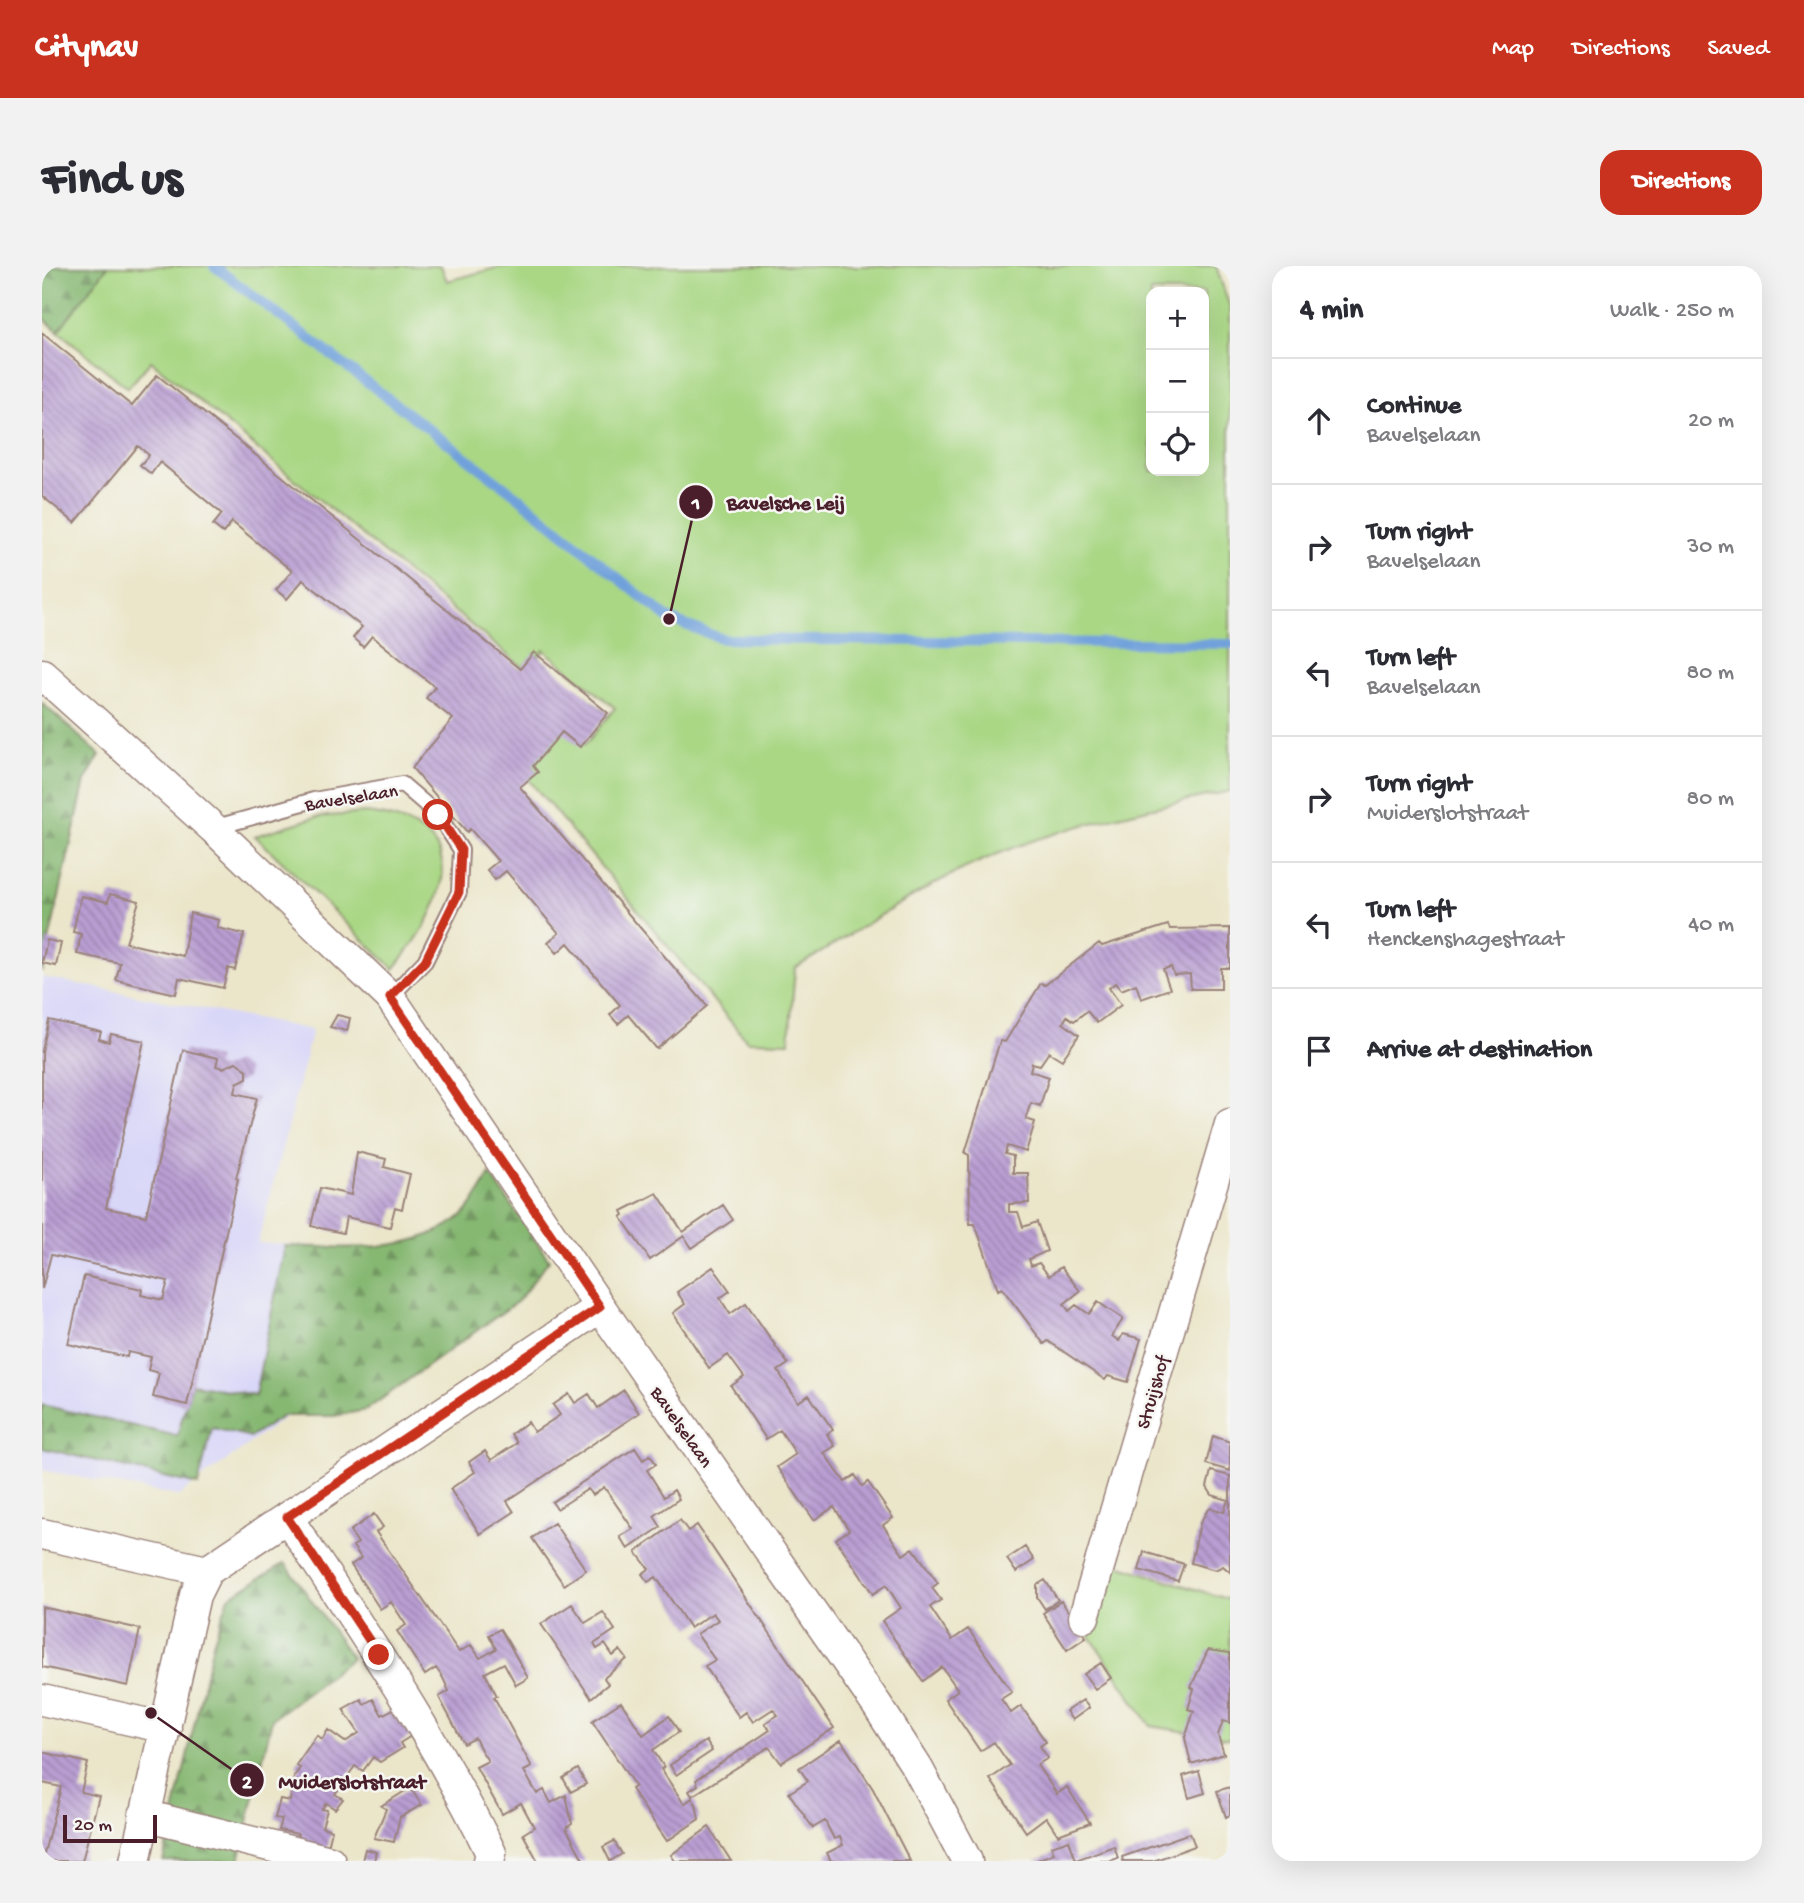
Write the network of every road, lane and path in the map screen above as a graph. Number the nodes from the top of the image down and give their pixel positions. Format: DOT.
graph roads {
  1 [pos="42,674"];
  2 [pos="213,828"];
  3 [pos="390,997"];
  4 [pos="1230,1124"];
  5 [pos="1224,1169"];
  6 [pos="600,1307"];
  7 [pos="287,1517"];
  8 [pos="42,1534"];
  9 [pos="207,1571"];
  10 [pos="1084,1617"];
  11 [pos="42,1700"];
  12 [pos="166,1728"];
  13 [pos="144,1815"];
  14 [pos="135,1861"];
  15 [pos="330,1861"];
  16 [pos="489,1861"];
  17 [pos="967,1861"];
  1 -- 2 [label="street, Bavelselaan"];
  2 -- 3 [label="street, Bavelselaan"];
  2 -- 3 [label="lane, Bavelselaan"];
  3 -- 6 [label="street, Bavelselaan"];
  4 -- 5 [label="street, Struijshof"];
  5 -- 10 [label="street, Struijshof"];
  6 -- 7 [label="street"];
  6 -- 17 [label="street, Bavelselaan"];
  7 -- 9 [label="street"];
  7 -- 16 [label="street"];
  8 -- 9 [label="street"];
  9 -- 12 [label="street"];
  11 -- 12 [label="street"];
  12 -- 13 [label="street"];
  13 -- 14 [label="street"];
  13 -- 15 [label="street"];
}
